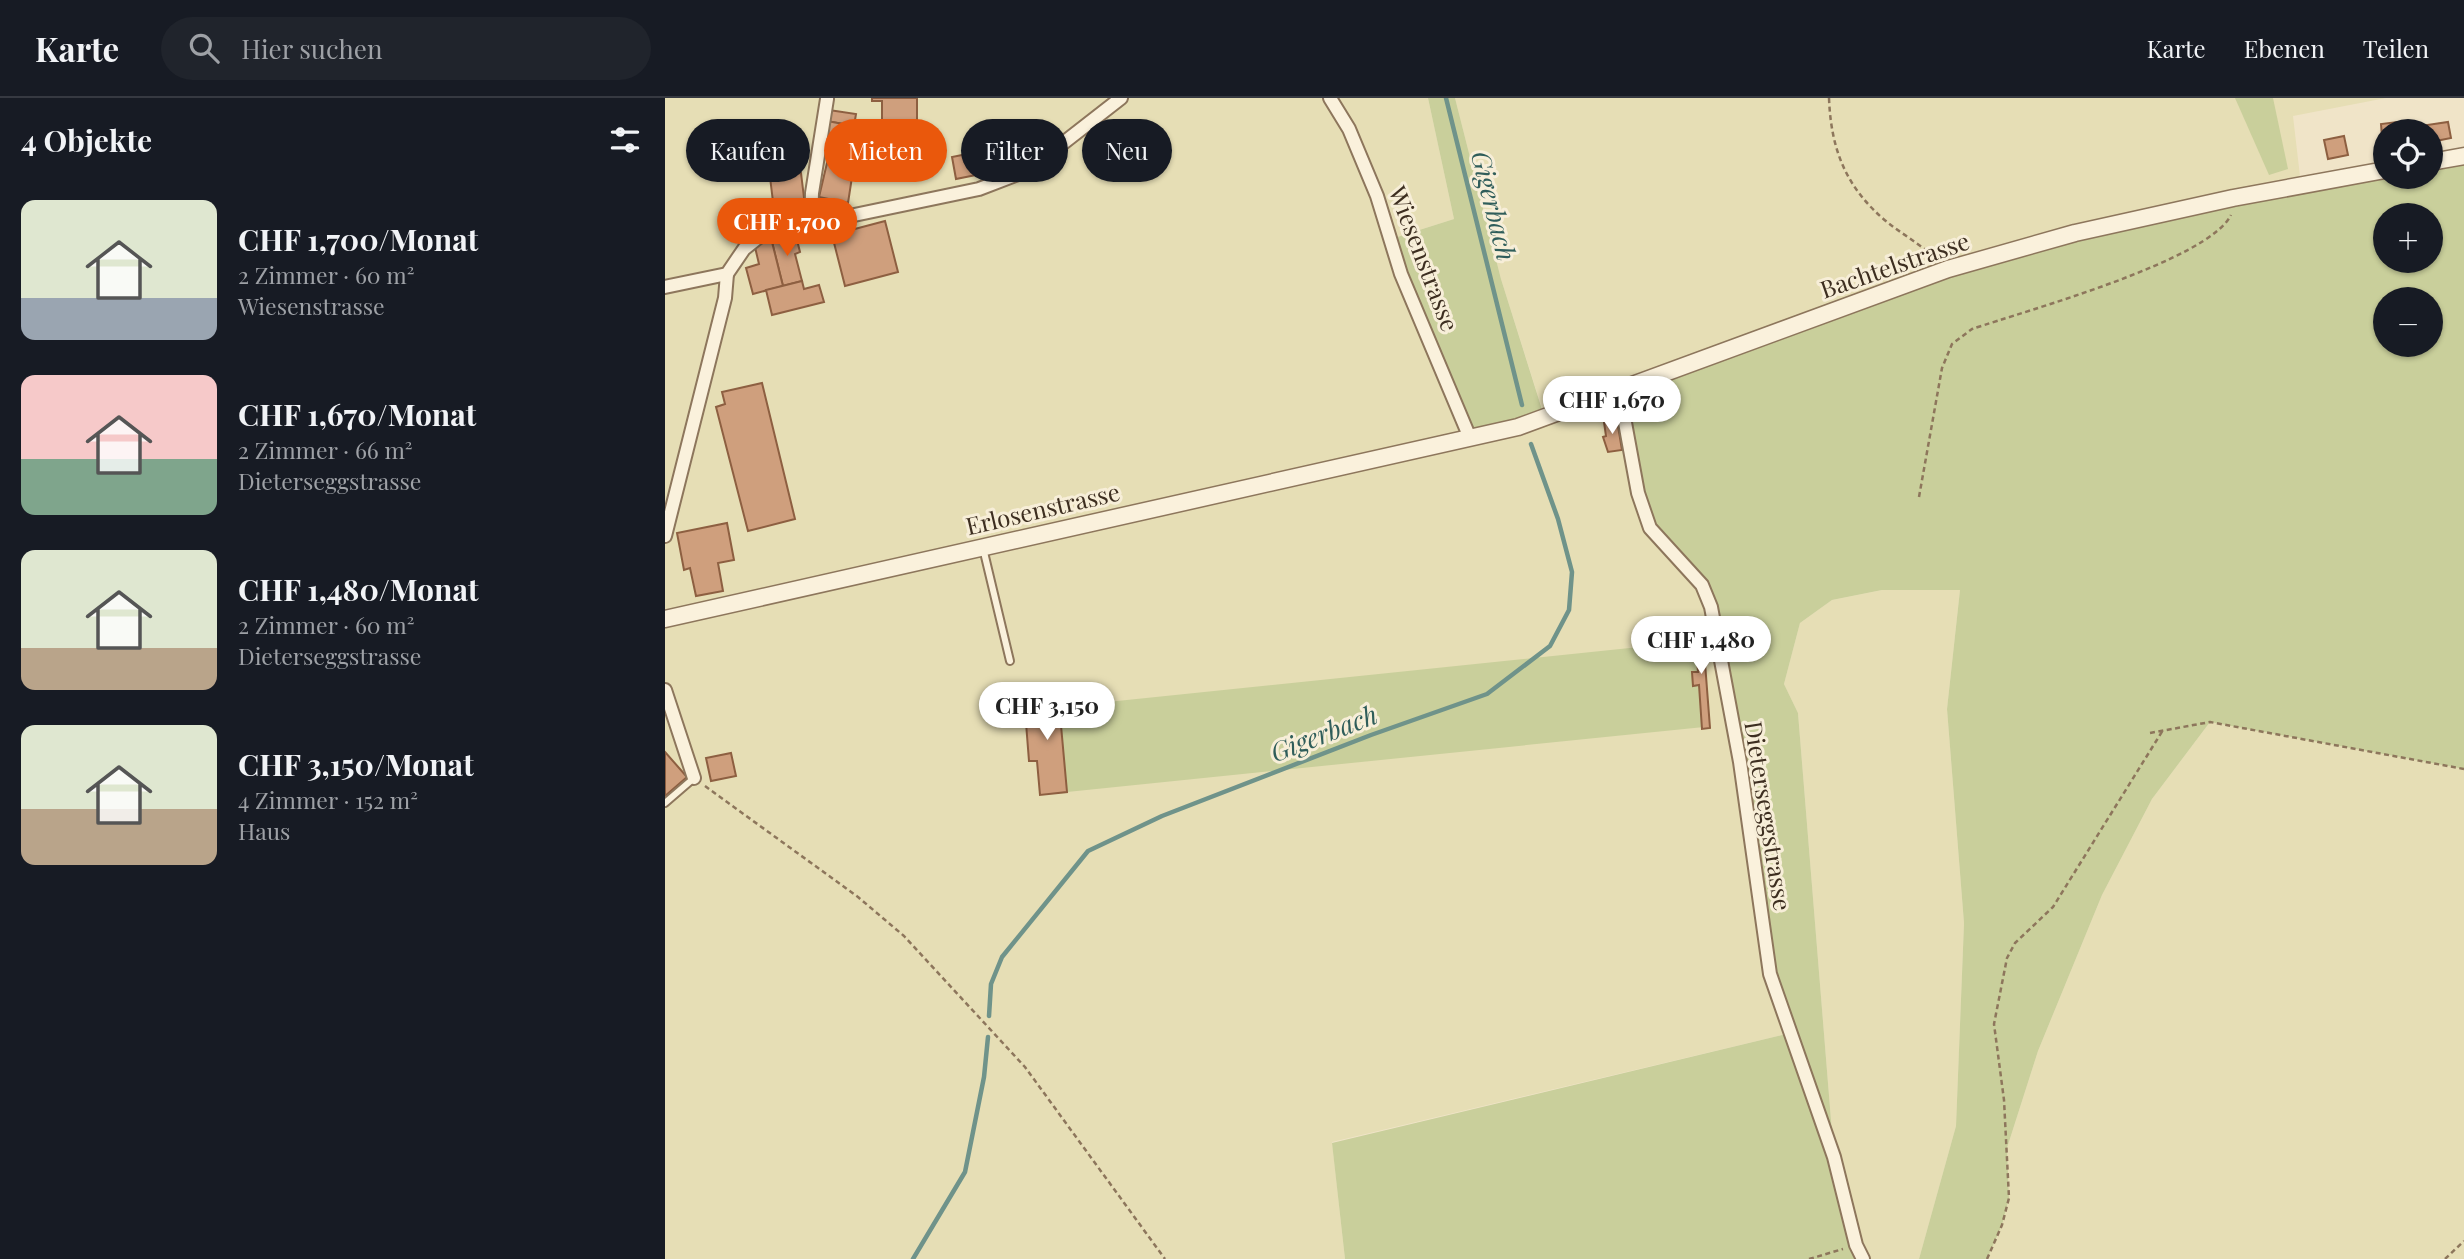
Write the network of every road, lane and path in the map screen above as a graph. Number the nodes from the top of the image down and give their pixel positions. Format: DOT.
graph roads {
  1 [pos="1121,98"];
  2 [pos="1330,98"];
  3 [pos="1829,98"];
  4 [pos="827,99"];
  5 [pos="2464,156"];
  6 [pos="2443,160"];
  7 [pos="2373,172"];
  8 [pos="2233,198"];
  9 [pos="811,224"];
  10 [pos="1948,270"];
  11 [pos="727,274"];
  12 [pos="665,287"];
  13 [pos="1619,390"];
  14 [pos="1471,438"];
  15 [pos="1431,446"];
  16 [pos="1919,497"];
  17 [pos="665,536"];
  18 [pos="983,547"];
  19 [pos="665,619"];
  20 [pos="1010,662"];
  21 [pos="665,690"];
  22 [pos="2163,730"];
  23 [pos="2150,733"];
  24 [pos="2464,769"];
  25 [pos="694,778"];
  26 [pos="665,803"];
  27 [pos="2464,1241"];
  28 [pos="1856,1245"];
  29 [pos="1165,1259"];
  30 [pos="1809,1259"];
  31 [pos="1863,1259"];
  32 [pos="1987,1259"];
  33 [pos="2445,1259"];
  1 -- 9 [label="street"];
  2 -- 14 [label="street, Wiesenstrasse"];
  3 -- 10 [label="path"];
  4 -- 9 [label="street"];
  5 -- 6 [label="street"];
  7 -- 8 [label="street, Bachtelstrasse"];
  8 -- 10 [label="street, Bachtelstrasse"];
  8 -- 16 [label="path"];
  9 -- 11 [label="street"];
  10 -- 13 [label="street, Bachtelstrasse"];
  11 -- 12 [label="street"];
  11 -- 17 [label="street"];
  13 -- 14 [label="street, Bachtelstrasse"];
  13 -- 28 [label="street, Dieterseggstrasse"];
  14 -- 15 [label="street, Bachtelstrasse"];
  15 -- 18 [label="street, Erlosenstrasse"];
  18 -- 19 [label="street, Erlosenstrasse"];
  18 -- 20 [label="lane"];
  21 -- 25 [label="street"];
  22 -- 23 [label="path"];
  22 -- 24 [label="path"];
  22 -- 32 [label="path"];
  25 -- 26 [label="lane"];
  25 -- 29 [label="path"];
  27 -- 33 [label="path"];
  28 -- 30 [label="path"];
  28 -- 31 [label="street, Dieterseggstrasse"];
}
